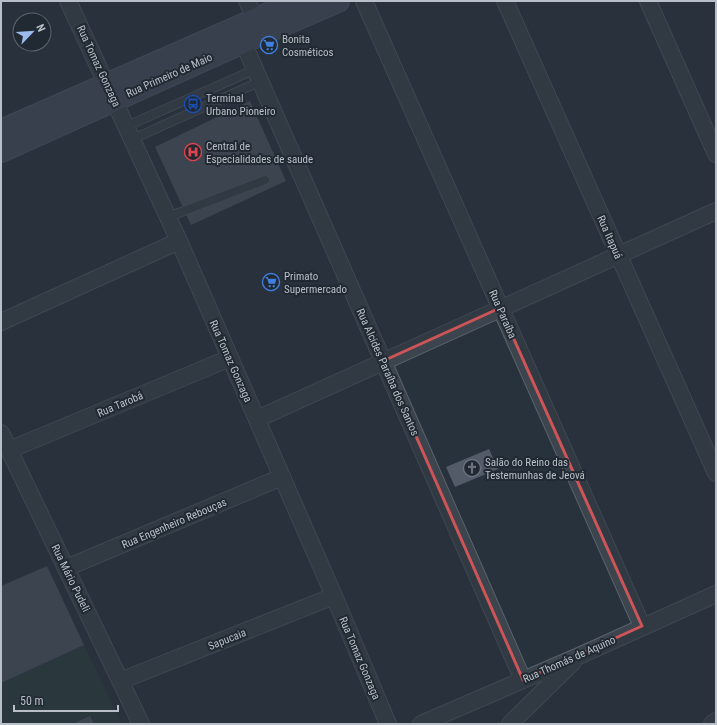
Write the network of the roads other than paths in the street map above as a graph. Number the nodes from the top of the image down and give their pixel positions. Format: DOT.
graph roads {
  1 [pos="68,1"];
  2 [pos="298,1"];
  3 [pos="338,1"];
  4 [pos="364,1"];
  5 [pos="505,1"];
  6 [pos="648,1"];
  7 [pos="250,24"];
  8 [pos="258,75"];
  9 [pos="110,92"];
  10 [pos="1,131"];
  11 [pos="130,133"];
  12 [pos="1,150"];
  13 [pos="716,154"];
  14 [pos="265,180"];
  15 [pos="716,211"];
  16 [pos="168,217"];
  17 [pos="179,241"];
  18 [pos="618,255"];
  19 [pos="500,308"];
  20 [pos="1,322"];
  21 [pos="230,358"];
  22 [pos="383,361"];
  23 [pos="257,419"];
  24 [pos="1,433"];
  25 [pos="9,450"];
  26 [pos="716,472"];
  27 [pos="282,477"];
  28 [pos="66,568"];
  29 [pos="716,594"];
  30 [pos="334,596"];
  31 [pos="642,626"];
  32 [pos="581,655"];
  33 [pos="523,680"];
  34 [pos="120,681"];
  35 [pos="716,721"];
  36 [pos="141,724"];
  37 [pos="388,724"];
  38 [pos="421,724"];
  39 [pos="510,724"];
  40 [pos="712,724"];
  1 -- 9 [label="street, Rua Tomaz Gonzaga"];
  2 -- 7 [label="main road, Rua Primeiro de Maio"];
  3 -- 7 [label="main road, Rua Primeiro de Maio"];
  4 -- 19 [label="street, Rua Paraíba"];
  5 -- 18 [label="street, Rua Itapuá"];
  6 -- 13 [label="street"];
  7 -- 8 [label="street, Rua Alcides Paraíba dos Santos"];
  7 -- 9 [label="main road, Rua Primeiro de Maio"];
  8 -- 11 [label="lane"];
  8 -- 11 [label="lane"];
  8 -- 22 [label="street, Rua Alcides Paraíba dos Santos"];
  9 -- 10 [label="main road, Rua Primeiro de Maio"];
  9 -- 11 [label="street, Rua Tomaz Gonzaga"];
  9 -- 12 [label="main road, Rua Primeiro de Maio"];
  11 -- 16 [label="street, Rua Tomaz Gonzaga"];
  14 -- 16 [label="lane"];
  15 -- 18 [label="street"];
  16 -- 17 [label="street, Rua Tomaz Gonzaga"];
  17 -- 20 [label="street"];
  17 -- 21 [label="street, Rua Tomaz Gonzaga"];
  18 -- 19 [label="street"];
  18 -- 26 [label="street, Rua Itapuá"];
  19 -- 22 [label="street"];
  19 -- 31 [label="street, Rua Paraíba"];
  21 -- 23 [label="street, Rua Tomaz Gonzaga"];
  21 -- 25 [label="street, Rua Tarobá"];
  22 -- 23 [label="street"];
  22 -- 33 [label="street, Rua Alcides Paraíba dos Santos"];
  23 -- 27 [label="street, Rua Tomaz Gonzaga"];
  24 -- 25 [label="street, Rua Mário Pudeli"];
  25 -- 28 [label="street, Rua Mário Pudeli"];
  27 -- 28 [label="street, Rua Engenheiro Rebouças"];
  27 -- 30 [label="street, Rua Tomaz Gonzaga"];
  28 -- 34 [label="street, Rua Mário Pudeli"];
  29 -- 31 [label="street, Rua Thomás de Aquino"];
  30 -- 34 [label="street, Sapucaia"];
  30 -- 37 [label="street, Rua Tomaz Gonzaga"];
  31 -- 32 [label="street, Rua Thomás de Aquino"];
  32 -- 33 [label="street, Rua Thomás de Aquino"];
  32 -- 39 [label="street"];
  33 -- 38 [label="street, Rua Thomás de Aquino"];
  34 -- 36 [label="street, Rua Mário Pudeli"];
  35 -- 40 [label="street"];
}
